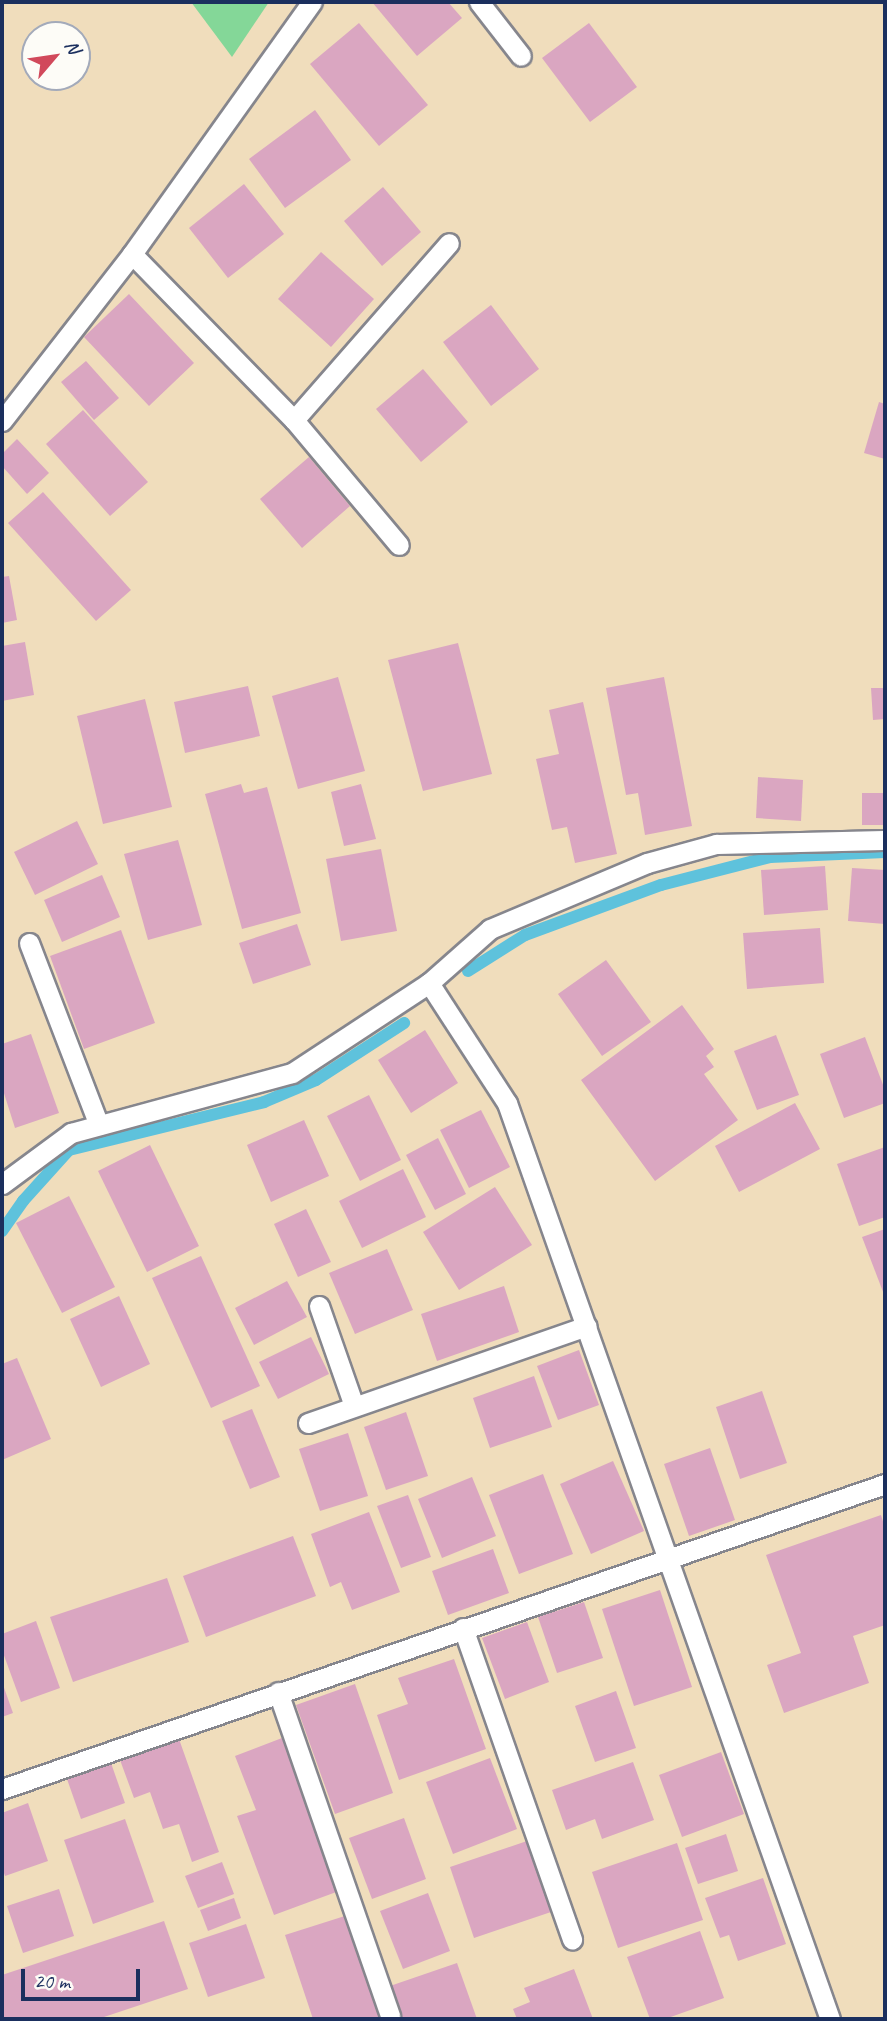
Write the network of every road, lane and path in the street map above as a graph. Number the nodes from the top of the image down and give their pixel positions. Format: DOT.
graph roads {
  1 [pos="312,2"];
  2 [pos="479,2"];
  3 [pos="521,56"];
  4 [pos="449,243"];
  5 [pos="132,254"];
  6 [pos="294,420"];
  7 [pos="2,421"];
  8 [pos="399,545"];
  9 [pos="885,840"];
  10 [pos="29,943"];
  11 [pos="429,983"];
  12 [pos="99,1125"];
  13 [pos="2,1184"];
  14 [pos="319,1306"];
  15 [pos="587,1326"];
  16 [pos="355,1406"];
  17 [pos="308,1423"];
  18 [pos="885,1484"];
  19 [pos="669,1559"];
  20 [pos="463,1629"];
  21 [pos="278,1692"];
  22 [pos="2,1789"];
  23 [pos="572,1939"];
  24 [pos="390,2016"];
  25 [pos="830,2019"];
  1 -- 5 [label="lane"];
  2 -- 3 [label="lane"];
  4 -- 6 [label="lane"];
  5 -- 6 [label="lane"];
  5 -- 7 [label="lane"];
  6 -- 8 [label="lane"];
  9 -- 11 [label="lane"];
  10 -- 12 [label="lane"];
  11 -- 12 [label="lane"];
  11 -- 15 [label="lane"];
  12 -- 13 [label="lane"];
  14 -- 16 [label="lane"];
  15 -- 16 [label="lane"];
  15 -- 19 [label="lane"];
  16 -- 17 [label="lane"];
  18 -- 19 [label="lane"];
  19 -- 20 [label="lane"];
  19 -- 25 [label="lane"];
  20 -- 21 [label="lane"];
  20 -- 23 [label="lane"];
  21 -- 22 [label="lane"];
  21 -- 24 [label="lane"];
}
